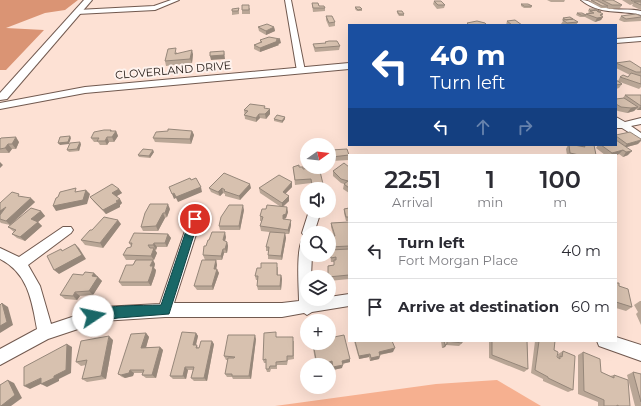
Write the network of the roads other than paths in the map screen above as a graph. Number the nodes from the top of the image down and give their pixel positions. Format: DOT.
graph roads {
  1 [pos="88,0"];
  2 [pos="176,0"];
  3 [pos="288,0"];
  4 [pos="584,0"];
  5 [pos="77,12"];
  6 [pos="639,14"];
  7 [pos="641,39"];
  8 [pos="617,41"];
  9 [pos="348,66"];
  10 [pos="301,71"];
  11 [pos="1,101"];
  12 [pos="641,121"];
  13 [pos="618,124"];
  14 [pos="641,137"];
  15 [pos="195,219"];
  16 [pos="67,230"];
  17 [pos="0,253"];
  18 [pos="305,262"];
  19 [pos="20,264"];
  20 [pos="348,300"];
  21 [pos="307,308"];
  22 [pos="165,310"];
  23 [pos="45,333"];
  24 [pos="607,342"];
  25 [pos="641,353"];
  26 [pos="0,357"];
  1 -- 5 [label="main road"];
  2 -- 5 [label="street"];
  3 -- 10 [label="street"];
  4 -- 6 [label="street"];
  5 -- 11 [label="main road"];
  7 -- 8 [label="street"];
  9 -- 10 [label="street, CLOVERLAND DRIVE"];
  10 -- 11 [label="street, CLOVERLAND DRIVE"];
  12 -- 13 [label="street"];
  13 -- 14 [label="street"];
  15 -- 22 [label="street"];
  16 -- 19 [label="street"];
  17 -- 19 [label="street"];
  18 -- 21 [label="street"];
  19 -- 23 [label="street"];
  20 -- 21 [label="street"];
  21 -- 22 [label="street"];
  22 -- 23 [label="street"];
  23 -- 26 [label="street"];
  24 -- 25 [label="street"];
}
